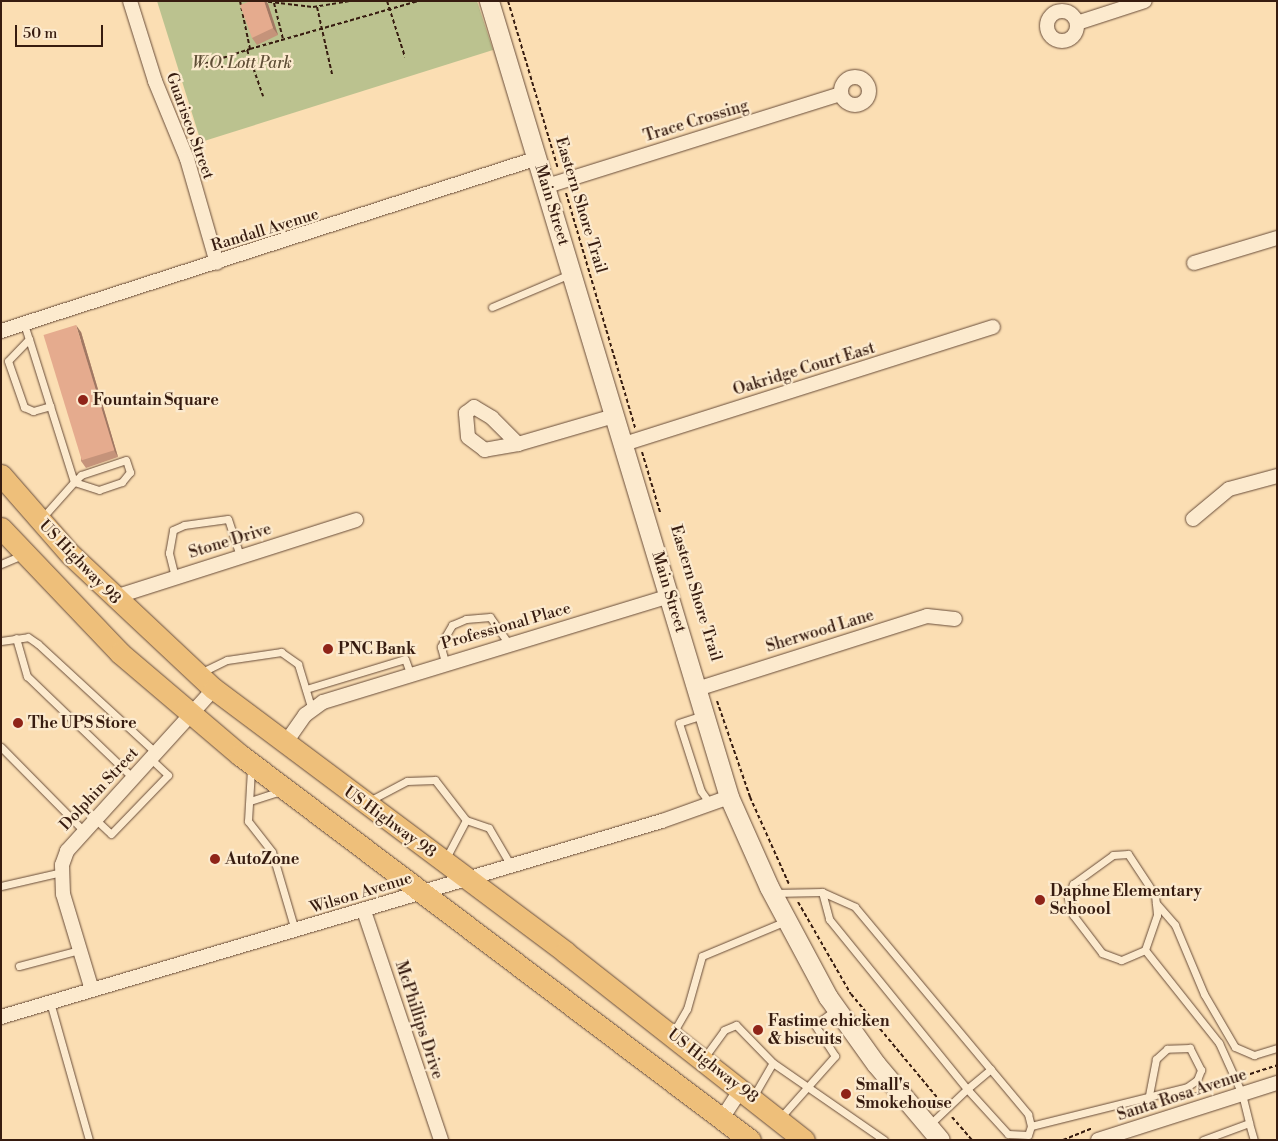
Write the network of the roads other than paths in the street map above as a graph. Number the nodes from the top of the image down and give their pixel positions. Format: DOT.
graph roads {
  1 [pos="130,1"];
  2 [pos="489,1"];
  3 [pos="1145,1"];
  4 [pos="1077,23"];
  5 [pos="841,94"];
  6 [pos="538,158"];
  7 [pos="554,184"];
  8 [pos="1277,238"];
  9 [pos="217,262"];
  10 [pos="1194,263"];
  11 [pos="572,273"];
  12 [pos="492,307"];
  13 [pos="24,324"];
  14 [pos="993,327"];
  15 [pos="1,331"];
  16 [pos="29,339"];
  17 [pos="50,406"];
  18 [pos="614,416"];
  19 [pos="631,441"];
  20 [pos="518,444"];
  21 [pos="1,475"];
  22 [pos="1277,476"];
  23 [pos="74,482"];
  24 [pos="1193,519"];
  25 [pos="40,520"];
  26 [pos="356,520"];
  27 [pos="1,528"];
  28 [pos="24,553"];
  29 [pos="240,556"];
  30 [pos="1,564"];
  31 [pos="175,577"];
  32 [pos="670,596"];
  33 [pos="115,597"];
  34 [pos="955,619"];
  35 [pos="16,638"];
  36 [pos="1,641"];
  37 [pos="508,643"];
  38 [pos="445,662"];
  39 [pos="410,673"];
  40 [pos="198,674"];
  41 [pos="704,687"];
  42 [pos="214,689"];
  43 [pos="306,689"];
  44 [pos="312,710"];
  45 [pos="191,715"];
  46 [pos="704,715"];
  47 [pos="284,744"];
  48 [pos="1,747"];
  49 [pos="153,756"];
  50 [pos="250,762"];
  51 [pos="135,779"];
  52 [pos="288,790"];
  53 [pos="729,797"];
  54 [pos="250,800"];
  55 [pos="364,803"];
  56 [pos="710,804"];
  57 [pos="94,818"];
  58 [pos="466,820"];
  59 [pos="82,829"];
  60 [pos="444,862"];
  61 [pos="510,864"];
  62 [pos="62,872"];
  63 [pos="465,877"];
  64 [pos="1,886"];
  65 [pos="426,892"];
  66 [pos="822,892"];
  67 [pos="772,893"];
  68 [pos="1156,903"];
  69 [pos="364,910"];
  70 [pos="786,921"];
  71 [pos="296,930"];
  72 [pos="78,950"];
  73 [pos="1145,950"];
  74 [pos="19,966"];
  75 [pos="92,990"];
  76 [pos="50,1002"];
  77 [pos="836,1009"];
  78 [pos="1,1017"];
  79 [pos="672,1034"];
  80 [pos="1277,1048"];
  81 [pos="704,1058"];
  82 [pos="773,1063"];
  83 [pos="991,1070"];
  84 [pos="1277,1083"];
  85 [pos="808,1086"];
  86 [pos="967,1089"];
  87 [pos="747,1092"];
  88 [pos="1242,1094"];
  89 [pos="1149,1095"];
  90 [pos="723,1117"];
  91 [pos="779,1119"];
  92 [pos="1249,1123"];
  93 [pos="1031,1126"];
  94 [pos="934,1133"];
  95 [pos="89,1140"];
  96 [pos="441,1140"];
  97 [pos="750,1140"];
  98 [pos="804,1140"];
  99 [pos="884,1140"];
  100 [pos="1098,1140"];
  101 [pos="1203,1140"];
  102 [pos="1254,1140"];
  1 -- 9 [label="street, Guarisco Street"];
  2 -- 6 [label="main road, Main Street"];
  3 -- 4 [label="street"];
  5 -- 7 [label="street, Trace Crossing"];
  6 -- 7 [label="main road, Main Street"];
  6 -- 9 [label="street, Randall Avenue"];
  7 -- 11 [label="main road, Main Street"];
  8 -- 10 [label="street"];
  9 -- 13 [label="street, Randall Avenue"];
  11 -- 12 [label="lane"];
  11 -- 18 [label="main road, Main Street"];
  13 -- 15 [label="street, Randall Avenue"];
  13 -- 16 [label="lane"];
  14 -- 19 [label="street, Oakridge Court East"];
  16 -- 17 [label="lane"];
  16 -- 17 [label="lane"];
  17 -- 23 [label="lane"];
  18 -- 19 [label="main road, Main Street"];
  18 -- 20 [label="street"];
  19 -- 32 [label="main road, Main Street"];
  21 -- 25 [label="main road, US Highway 98"];
  22 -- 24 [label="street"];
  23 -- 23 [label="lane"];
  23 -- 25 [label="lane"];
  25 -- 33 [label="main road, US Highway 98"];
  26 -- 29 [label="street, Stone Drive"];
  27 -- 28 [label="main road, US Highway 98"];
  28 -- 30 [label="lane"];
  28 -- 45 [label="main road, US Highway 98"];
  29 -- 31 [label="street, Stone Drive"];
  29 -- 31 [label="lane"];
  31 -- 33 [label="street, Stone Drive"];
  32 -- 37 [label="street, Professional Place"];
  32 -- 41 [label="main road, Main Street"];
  33 -- 40 [label="main road, US Highway 98"];
  34 -- 41 [label="street, Sherwood Lane"];
  35 -- 36 [label="lane"];
  35 -- 49 [label="lane"];
  35 -- 51 [label="lane"];
  37 -- 38 [label="street, Professional Place"];
  37 -- 38 [label="lane"];
  38 -- 39 [label="street, Professional Place"];
  39 -- 43 [label="lane"];
  39 -- 44 [label="street, Professional Place"];
  40 -- 42 [label="main road, US Highway 98"];
  40 -- 43 [label="lane"];
  41 -- 46 [label="main road, Main Street"];
  42 -- 45 [label="street, Dolphin Street"];
  42 -- 47 [label="main road, US Highway 98"];
  43 -- 44 [label="lane"];
  44 -- 47 [label="street, Professional Place"];
  45 -- 49 [label="street, Dolphin Street"];
  45 -- 50 [label="main road, US Highway 98"];
  46 -- 53 [label="main road, Main Street"];
  46 -- 56 [label="lane"];
  47 -- 55 [label="main road, US Highway 98"];
  48 -- 59 [label="lane"];
  49 -- 51 [label="street, Dolphin Street"];
  49 -- 57 [label="lane"];
  50 -- 52 [label="main road, US Highway 98"];
  50 -- 54 [label="lane"];
  51 -- 57 [label="street, Dolphin Street"];
  52 -- 54 [label="lane"];
  52 -- 65 [label="main road, US Highway 98"];
  53 -- 56 [label="street, Wilson Avenue"];
  53 -- 67 [label="main road, Main Street"];
  54 -- 71 [label="lane"];
  55 -- 58 [label="lane"];
  55 -- 60 [label="main road, US Highway 98"];
  56 -- 61 [label="street, Wilson Avenue"];
  57 -- 59 [label="street, Dolphin Street"];
  58 -- 60 [label="lane"];
  58 -- 61 [label="lane"];
  59 -- 62 [label="street, Dolphin Street"];
  60 -- 63 [label="main road, US Highway 98"];
  61 -- 63 [label="street, Wilson Avenue"];
  62 -- 64 [label="lane"];
  62 -- 72 [label="street, Dolphin Street"];
  63 -- 65 [label="street, Wilson Avenue"];
  63 -- 79 [label="main road, US Highway 98"];
  65 -- 69 [label="street, Wilson Avenue"];
  65 -- 90 [label="main road, US Highway 98"];
  66 -- 67 [label="lane"];
  66 -- 83 [label="lane"];
  66 -- 86 [label="lane"];
  67 -- 70 [label="main road, Main Street"];
  68 -- 73 [label="lane"];
  68 -- 73 [label="lane"];
  68 -- 80 [label="lane"];
  69 -- 71 [label="street, Wilson Avenue"];
  69 -- 96 [label="street, McPhillips Drive"];
  70 -- 77 [label="main road, Main Street"];
  70 -- 79 [label="lane"];
  71 -- 75 [label="street, Wilson Avenue"];
  72 -- 74 [label="lane"];
  72 -- 75 [label="street, Dolphin Street"];
  73 -- 88 [label="lane"];
  75 -- 76 [label="street, Wilson Avenue"];
  76 -- 78 [label="street, Wilson Avenue"];
  76 -- 95 [label="lane"];
  77 -- 85 [label="lane"];
  77 -- 94 [label="main road, Main Street"];
  79 -- 81 [label="main road, US Highway 98"];
  81 -- 82 [label="lane"];
  81 -- 87 [label="main road, US Highway 98"];
  82 -- 85 [label="lane"];
  82 -- 87 [label="lane"];
  83 -- 86 [label="lane"];
  83 -- 93 [label="lane"];
  84 -- 88 [label="street, Santa Rosa Avenue"];
  85 -- 91 [label="lane"];
  85 -- 99 [label="lane"];
  86 -- 93 [label="lane"];
  86 -- 94 [label="lane"];
  87 -- 90 [label="street"];
  87 -- 91 [label="main road, US Highway 98"];
  88 -- 92 [label="lane"];
  88 -- 100 [label="street, Santa Rosa Avenue"];
  89 -- 89 [label="lane"];
  89 -- 93 [label="lane"];
  90 -- 97 [label="main road, US Highway 98"];
  91 -- 98 [label="main road, US Highway 98"];
  92 -- 101 [label="lane"];
  92 -- 102 [label="lane"];
}
